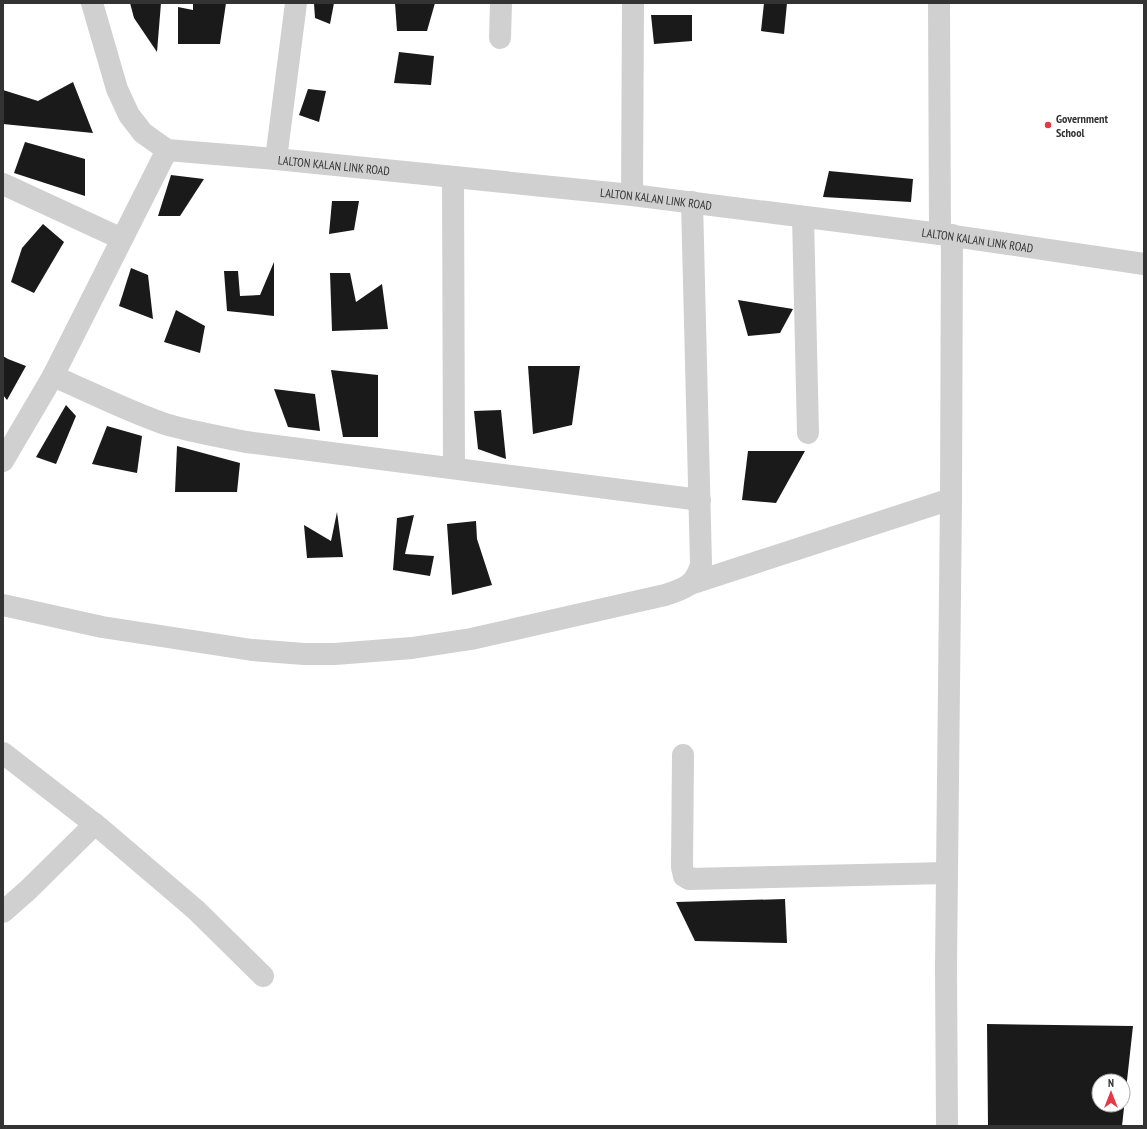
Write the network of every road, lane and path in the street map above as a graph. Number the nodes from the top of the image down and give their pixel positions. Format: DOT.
graph roads {
  1 [pos="92,3"];
  2 [pos="296,3"];
  3 [pos="501,3"];
  4 [pos="632,3"];
  5 [pos="939,3"];
  6 [pos="500,38"];
  7 [pos="167,150"];
  8 [pos="276,159"];
  9 [pos="453,177"];
  10 [pos="3,184"];
  11 [pos="632,195"];
  12 [pos="692,202"];
  13 [pos="804,217"];
  14 [pos="946,234"];
  15 [pos="122,239"];
  16 [pos="1144,264"];
  17 [pos="53,376"];
  18 [pos="808,434"];
  19 [pos="3,461"];
  20 [pos="454,468"];
  21 [pos="951,499"];
  22 [pos="700,500"];
  23 [pos="693,583"];
  24 [pos="3,605"];
  25 [pos="3,753"];
  26 [pos="683,755"];
  27 [pos="95,824"];
  28 [pos="947,874"];
  29 [pos="3,912"];
  30 [pos="263,976"];
  31 [pos="947,1126"];
  1 -- 7 [label="street"];
  2 -- 8 [label="street"];
  3 -- 6 [label="street"];
  4 -- 11 [label="street"];
  5 -- 14 [label="street"];
  7 -- 8 [label="street, LALTON KALAN LINK ROAD"];
  7 -- 15 [label="street"];
  8 -- 9 [label="street, LALTON KALAN LINK ROAD"];
  9 -- 11 [label="street, LALTON KALAN LINK ROAD"];
  9 -- 20 [label="street"];
  10 -- 15 [label="street"];
  11 -- 12 [label="street, LALTON KALAN LINK ROAD"];
  12 -- 13 [label="street, LALTON KALAN LINK ROAD"];
  12 -- 22 [label="street"];
  13 -- 14 [label="street, LALTON KALAN LINK ROAD"];
  13 -- 18 [label="street"];
  14 -- 16 [label="street, LALTON KALAN LINK ROAD"];
  14 -- 21 [label="street"];
  15 -- 17 [label="street"];
  17 -- 19 [label="street"];
  17 -- 20 [label="street"];
  20 -- 22 [label="street"];
  21 -- 23 [label="street"];
  21 -- 28 [label="street"];
  22 -- 23 [label="street"];
  23 -- 24 [label="street"];
  25 -- 27 [label="street"];
  26 -- 28 [label="street"];
  27 -- 29 [label="street"];
  27 -- 30 [label="street"];
  28 -- 31 [label="street"];
}
